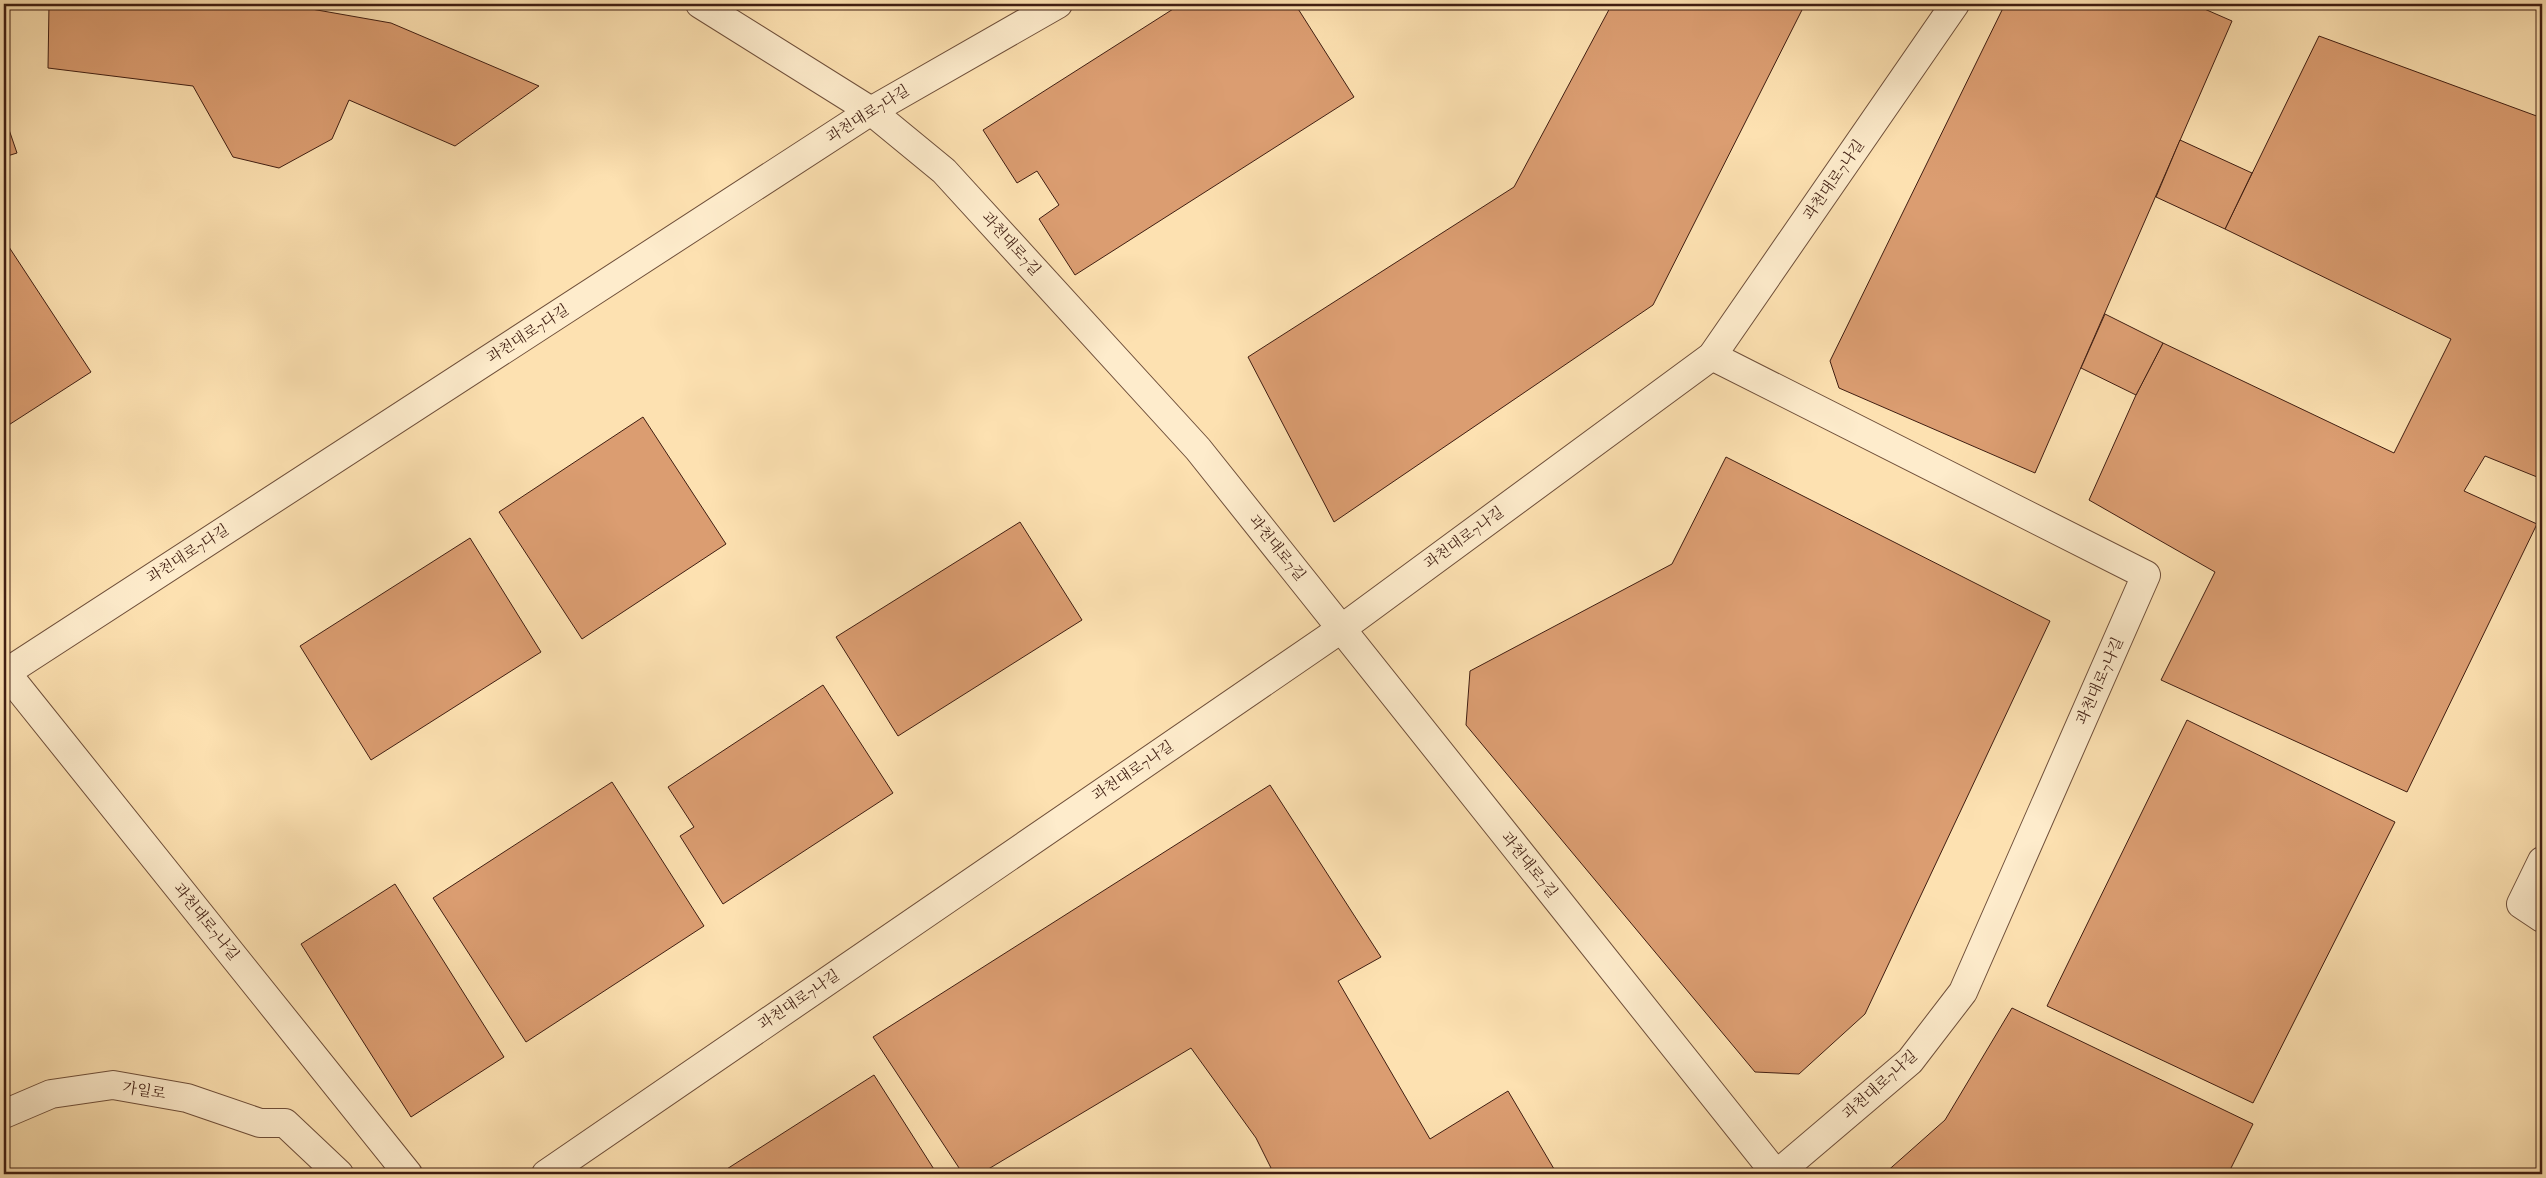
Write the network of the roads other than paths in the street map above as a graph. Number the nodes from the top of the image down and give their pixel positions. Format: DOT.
graph roads {
  1 [pos="700,4"];
  2 [pos="1058,4"];
  3 [pos="1955,4"];
  4 [pos="871,111"];
  5 [pos="1712,356"];
  6 [pos="1341,629"];
  7 [pos="4,672"];
  8 [pos="2542,861"];
  9 [pos="2542,918"];
  10 [pos="4,1114"];
  11 [pos="339,1174"];
  12 [pos="408,1174"];
  13 [pos="546,1174"];
  14 [pos="1776,1174"];
  1 -- 4 [label="street, 과천대로7길"];
  2 -- 4 [label="street, 과천대로7다길"];
  3 -- 5 [label="street, 과천대로7나길"];
  4 -- 6 [label="street, 과천대로7길"];
  4 -- 7 [label="street, 과천대로7다길"];
  5 -- 6 [label="street, 과천대로7나길"];
  5 -- 14 [label="street, 과천대로7나길"];
  6 -- 13 [label="street, 과천대로7나길"];
  6 -- 14 [label="street, 과천대로7길"];
  7 -- 12 [label="street, 과천대로7나길"];
  8 -- 9 [label="street"];
  10 -- 11 [label="street, 가일로"];
}
